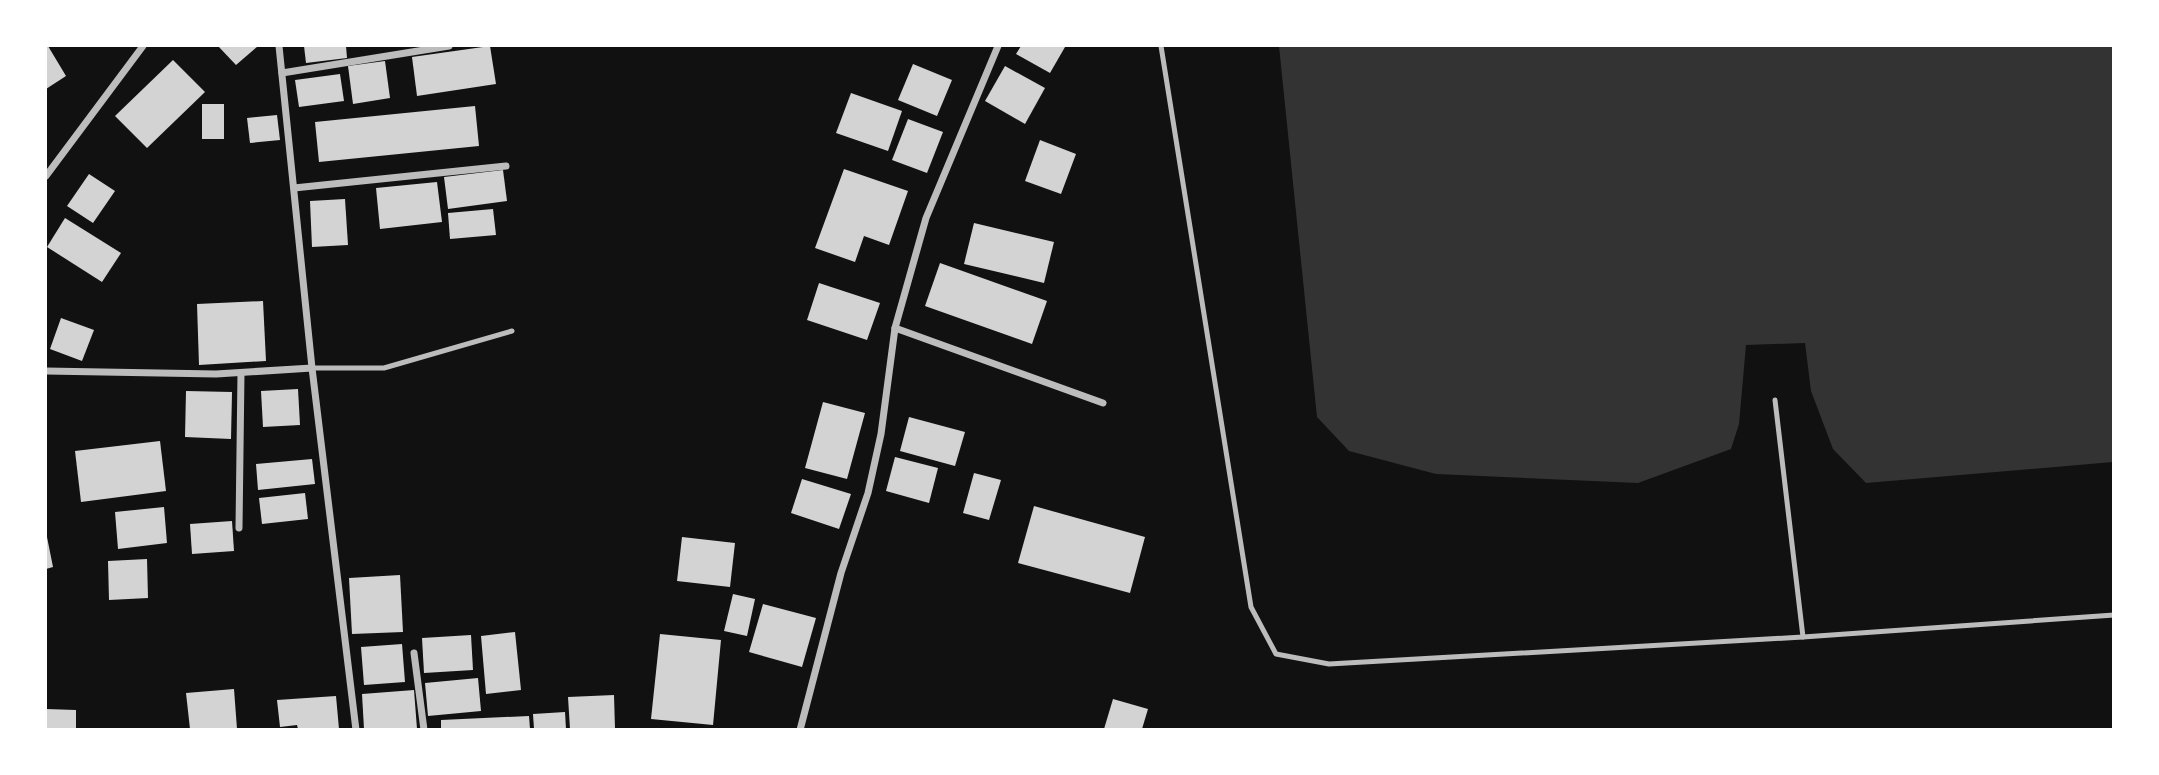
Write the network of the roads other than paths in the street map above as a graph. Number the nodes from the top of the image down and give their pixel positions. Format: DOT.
graph roads {
  1 [pos="143,46"];
  2 [pos="279,46"];
  3 [pos="449,46"];
  4 [pos="998,46"];
  5 [pos="1161,46"];
  6 [pos="282,73"];
  7 [pos="506,166"];
  8 [pos="46,176"];
  9 [pos="293,188"];
  10 [pos="895,328"];
  11 [pos="512,331"];
  12 [pos="312,368"];
  13 [pos="46,371"];
  14 [pos="241,373"];
  15 [pos="1775,400"];
  16 [pos="1103,403"];
  17 [pos="239,528"];
  18 [pos="2113,615"];
  19 [pos="1803,637"];
  20 [pos="414,653"];
  21 [pos="356,730"];
  22 [pos="424,730"];
  23 [pos="800,730"];
  1 -- 8 [label="street"];
  2 -- 6 [label="street"];
  3 -- 6 [label="street"];
  4 -- 10 [label="street"];
  5 -- 19 [label="lane"];
  6 -- 9 [label="street"];
  7 -- 9 [label="street"];
  9 -- 12 [label="street"];
  10 -- 16 [label="street"];
  10 -- 23 [label="street"];
  11 -- 12 [label="lane"];
  12 -- 14 [label="street"];
  12 -- 21 [label="street"];
  13 -- 14 [label="street"];
  14 -- 17 [label="street"];
  15 -- 19 [label="lane"];
  18 -- 19 [label="lane"];
  20 -- 22 [label="street"];
}
